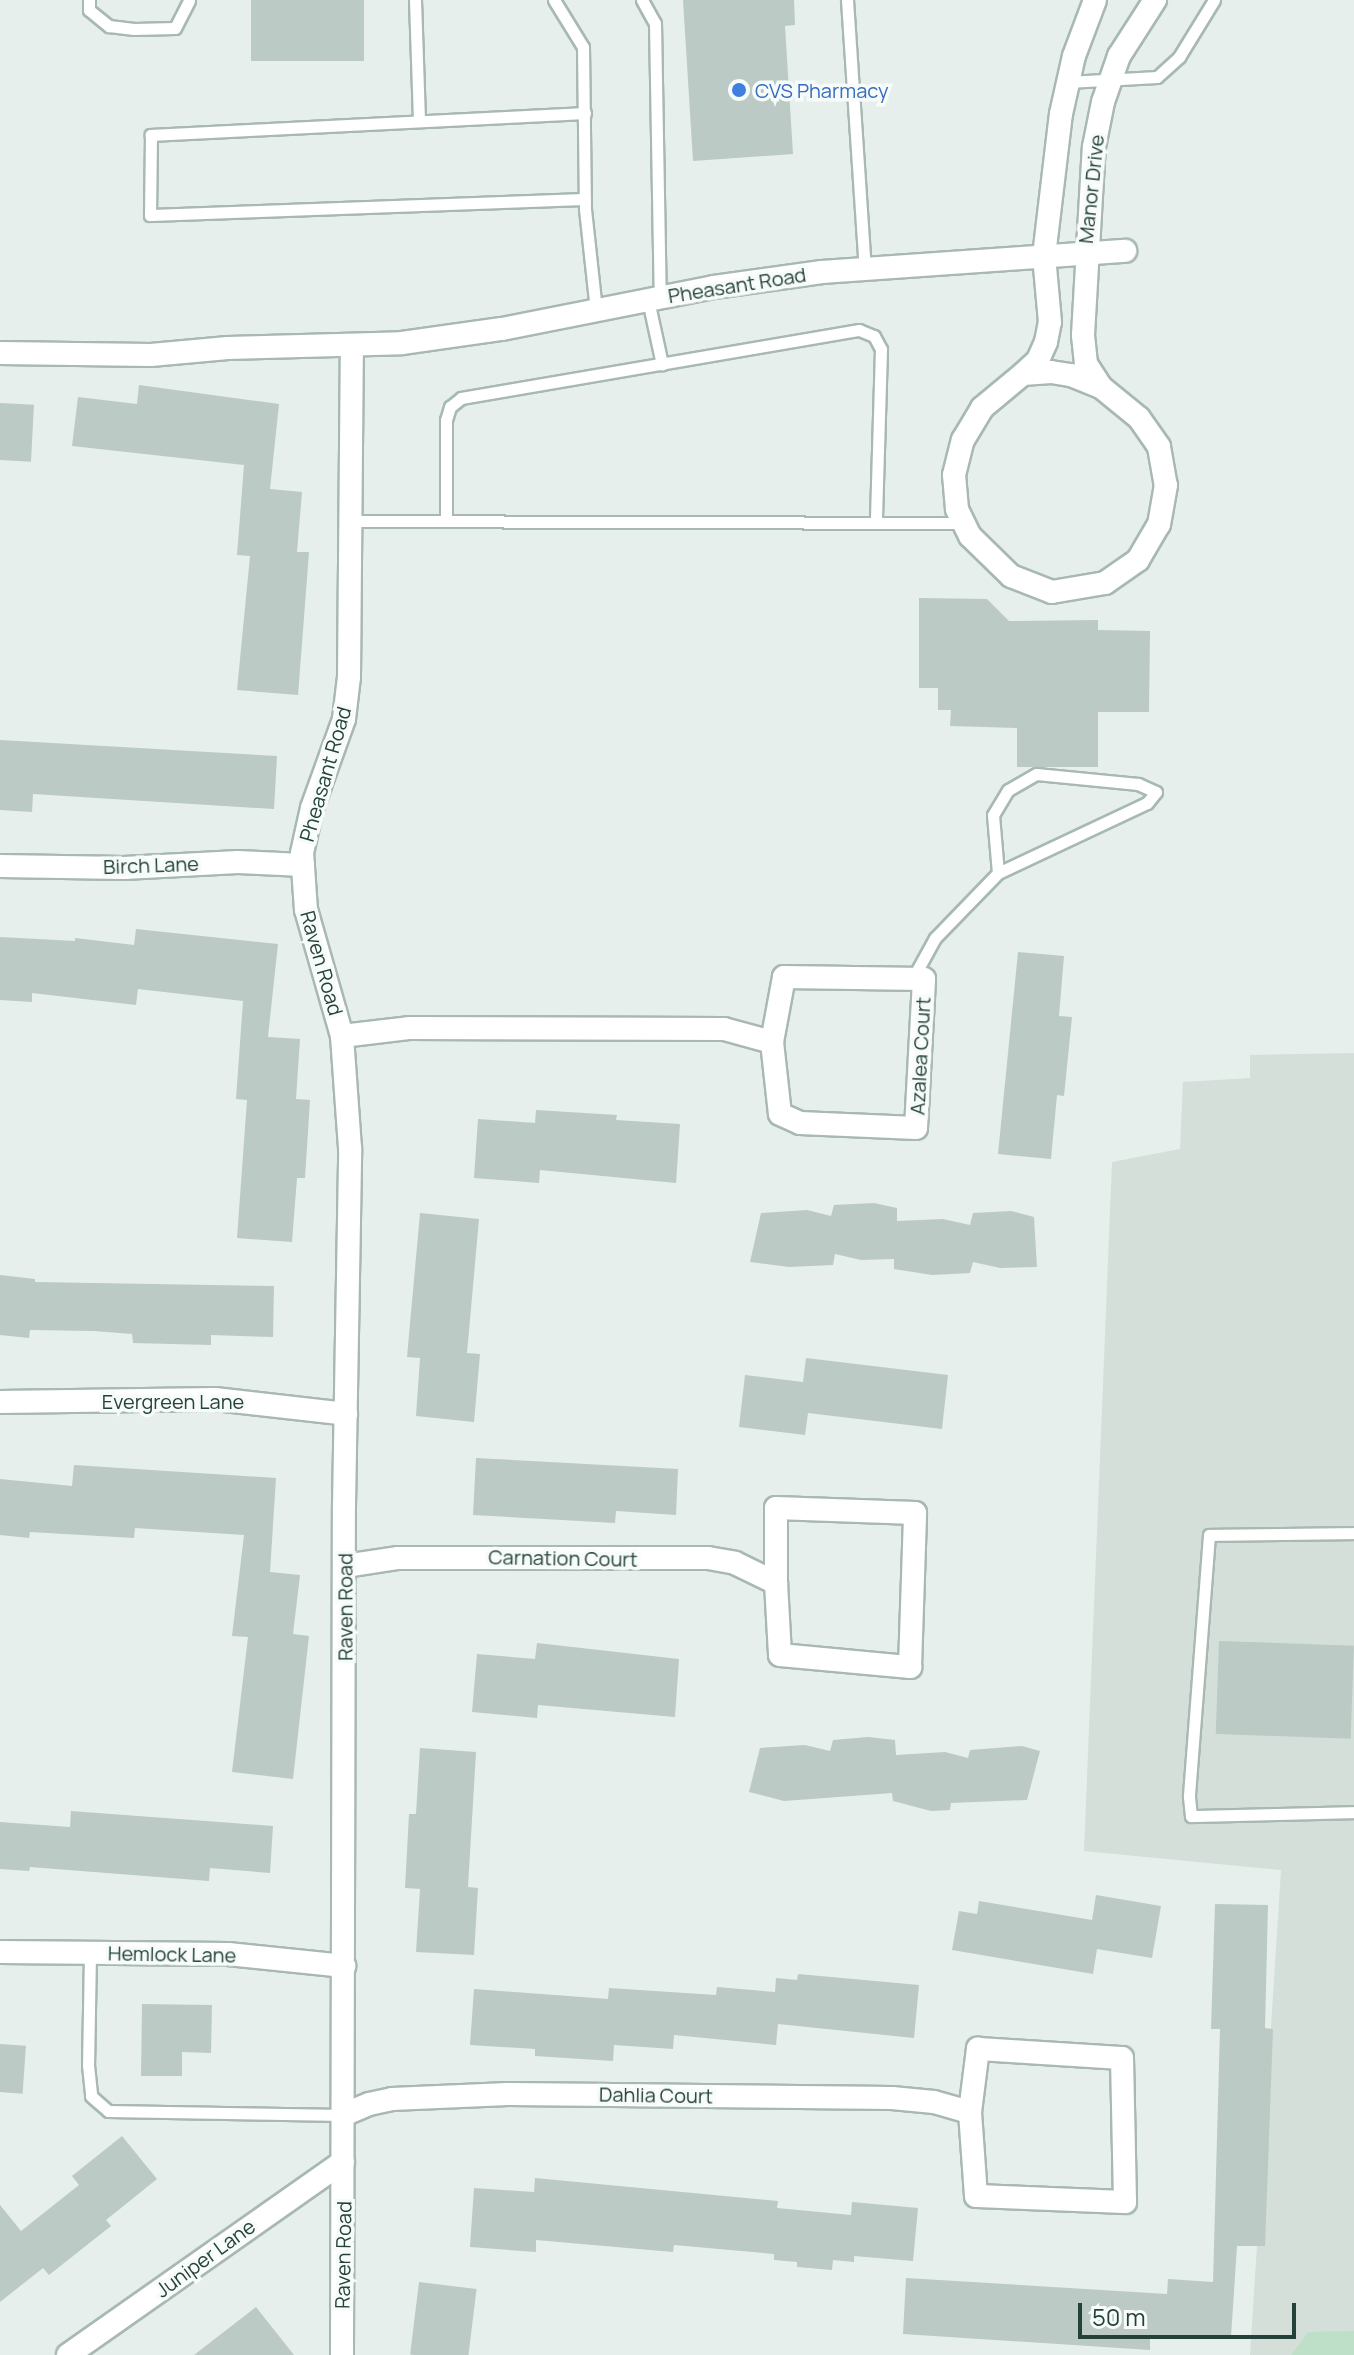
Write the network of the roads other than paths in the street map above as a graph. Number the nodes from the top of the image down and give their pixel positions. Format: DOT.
graph roads {
  1 [pos="89,0"];
  2 [pos="189,0"];
  3 [pos="415,0"];
  4 [pos="554,0"];
  5 [pos="642,0"];
  6 [pos="847,0"];
  7 [pos="1095,0"];
  8 [pos="1155,0"];
  9 [pos="1214,0"];
  10 [pos="1068,82"];
  11 [pos="1109,82"];
  12 [pos="585,113"];
  13 [pos="419,121"];
  14 [pos="585,199"];
  15 [pos="1125,251"];
  16 [pos="1085,254"];
  17 [pos="1044,256"];
  18 [pos="865,269"];
  19 [pos="654,299"];
  20 [pos="596,311"];
  21 [pos="352,347"];
  22 [pos="0,353"];
  23 [pos="662,364"];
  24 [pos="1023,374"];
  25 [pos="1101,387"];
  26 [pos="350,521"];
  27 [pos="446,521"];
  28 [pos="876,522"];
  29 [pos="963,523"];
  30 [pos="303,865"];
  31 [pos="0,866"];
  32 [pos="998,873"];
  33 [pos="912,979"];
  34 [pos="342,1036"];
  35 [pos="772,1042"];
  36 [pos="0,1402"];
  37 [pos="346,1414"];
  38 [pos="1354,1533"];
  39 [pos="345,1566"];
  40 [pos="776,1583"];
  41 [pos="1354,1812"];
  42 [pos="0,1952"];
  43 [pos="90,1953"];
  44 [pos="344,1966"];
  45 [pos="970,2112"];
  46 [pos="343,2115"];
  47 [pos="343,2162"];
  48 [pos="68,2355"];
  49 [pos="342,2355"];
  1 -- 2 [label="lane"];
  3 -- 13 [label="lane"];
  4 -- 12 [label="lane"];
  5 -- 19 [label="lane"];
  6 -- 18 [label="lane"];
  7 -- 10 [label="street, Manor Drive"];
  8 -- 11 [label="street, Manor Drive"];
  9 -- 11 [label="lane"];
  10 -- 11 [label="lane"];
  10 -- 17 [label="street, Manor Drive"];
  11 -- 16 [label="street, Manor Drive"];
  12 -- 13 [label="lane"];
  12 -- 14 [label="lane"];
  13 -- 14 [label="lane"];
  14 -- 20 [label="lane"];
  15 -- 16 [label="street, Pheasant Road"];
  16 -- 17 [label="street, Pheasant Road"];
  16 -- 25 [label="street, Manor Drive"];
  17 -- 18 [label="street, Pheasant Road"];
  17 -- 24 [label="street, Manor Drive"];
  18 -- 19 [label="street, Pheasant Road"];
  19 -- 20 [label="street, Pheasant Road"];
  19 -- 23 [label="lane"];
  20 -- 21 [label="street, Pheasant Road"];
  21 -- 22 [label="street, Pheasant Road"];
  21 -- 26 [label="street, Pheasant Road"];
  23 -- 27 [label="lane"];
  23 -- 28 [label="lane"];
  24 -- 25 [label="street, Manor Drive"];
  24 -- 29 [label="street, Manor Drive"];
  25 -- 29 [label="street, Manor Drive"];
  26 -- 27 [label="lane"];
  26 -- 30 [label="street, Pheasant Road"];
  27 -- 28 [label="lane"];
  28 -- 29 [label="lane"];
  30 -- 31 [label="street, Birch Lane"];
  30 -- 34 [label="street, Raven Road"];
  32 -- 32 [label="lane"];
  32 -- 33 [label="lane"];
  33 -- 35 [label="street, Azalea Court"];
  33 -- 35 [label="street, Azalea Court"];
  34 -- 35 [label="street"];
  34 -- 37 [label="street, Raven Road"];
  36 -- 37 [label="street, Evergreen Lane"];
  37 -- 39 [label="street, Raven Road"];
  38 -- 41 [label="lane"];
  39 -- 40 [label="street, Carnation Court"];
  39 -- 44 [label="street, Raven Road"];
  40 -- 40 [label="street"];
  42 -- 43 [label="street, Hemlock Lane"];
  43 -- 44 [label="street, Hemlock Lane"];
  43 -- 46 [label="lane"];
  44 -- 46 [label="street, Raven Road"];
  45 -- 45 [label="street"];
  45 -- 46 [label="street, Dahlia Court"];
  46 -- 47 [label="street, Raven Road"];
  47 -- 48 [label="street, Juniper Lane"];
  47 -- 49 [label="street, Raven Road"];
}
